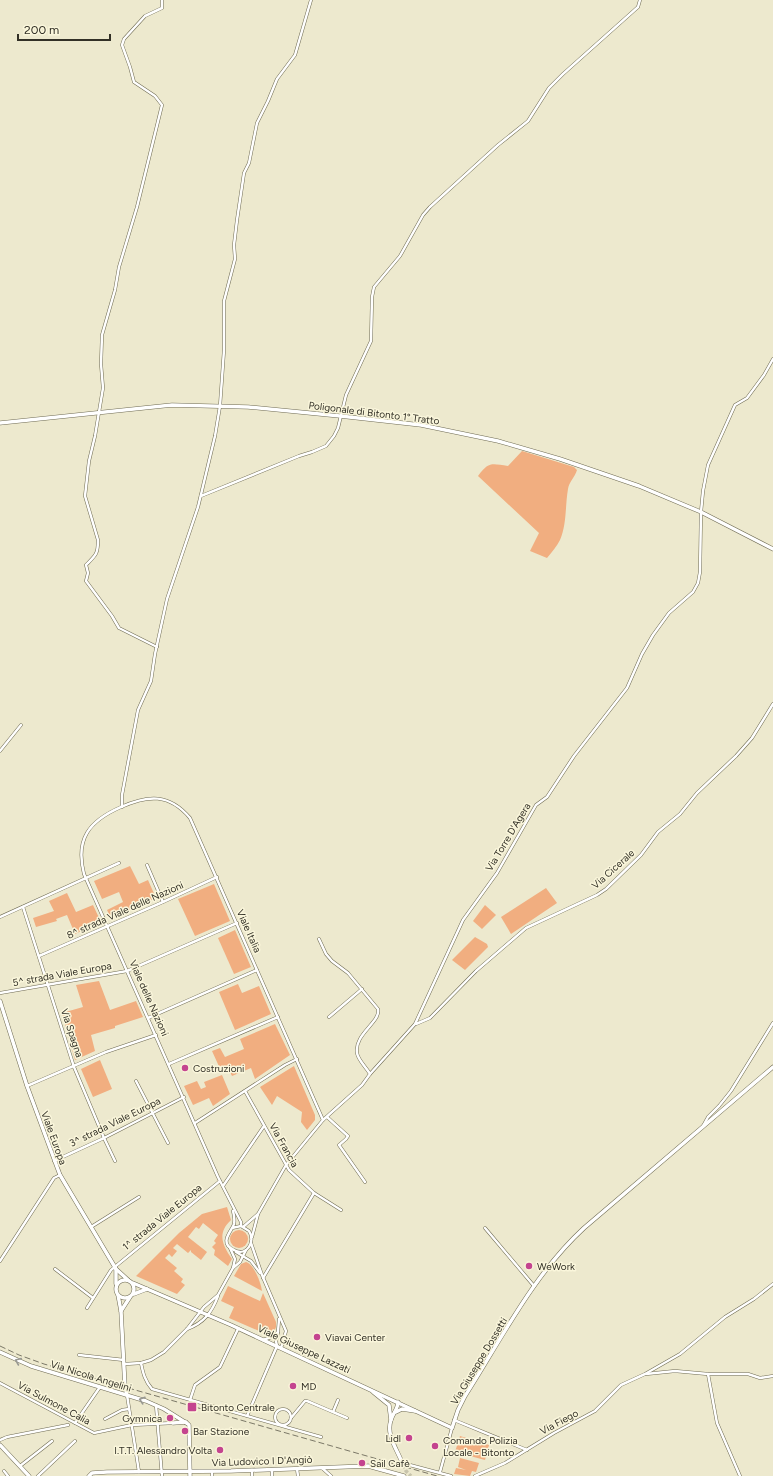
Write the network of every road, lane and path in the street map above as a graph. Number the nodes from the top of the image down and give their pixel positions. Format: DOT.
graph roads {
  1 [pos="162,0"];
  2 [pos="311,0"];
  3 [pos="640,0"];
  4 [pos="773,359"];
  5 [pos="220,406"];
  6 [pos="99,412"];
  7 [pos="340,416"];
  8 [pos="0,423"];
  9 [pos="201,496"];
  10 [pos="701,512"];
  11 [pos="773,549"];
  12 [pos="156,647"];
  13 [pos="773,704"];
  14 [pos="21,724"];
  15 [pos="0,751"];
  16 [pos="122,807"];
  17 [pos="119,863"];
  18 [pos="148,865"];
  19 [pos="217,877"];
  20 [pos="86,878"];
  21 [pos="163,902"];
  22 [pos="23,907"];
  23 [pos="0,917"];
  24 [pos="237,923"];
  25 [pos="108,926"];
  26 [pos="319,939"];
  27 [pos="39,956"];
  28 [pos="257,970"];
  29 [pos="127,971"];
  30 [pos="48,984"];
  31 [pos="362,989"];
  32 [pos="0,993"];
  33 [pos="0,1001"];
  34 [pos="278,1017"];
  35 [pos="329,1017"];
  36 [pos="148,1018"];
  37 [pos="773,1023"];
  38 [pos="415,1024"];
  39 [pos="156,1035"];
  40 [pos="297,1059"];
  41 [pos="169,1064"];
  42 [pos="74,1066"];
  43 [pos="773,1067"];
  44 [pos="370,1074"];
  45 [pos="136,1081"];
  46 [pos="27,1086"];
  47 [pos="245,1091"];
  48 [pos="184,1097"];
  49 [pos="152,1113"];
  50 [pos="327,1117"];
  51 [pos="323,1120"];
  52 [pos="195,1123"];
  53 [pos="264,1126"];
  54 [pos="702,1127"];
  55 [pos="104,1138"];
  56 [pos="168,1143"];
  57 [pos="54,1161"];
  58 [pos="115,1161"];
  59 [pos="286,1165"];
  60 [pos="60,1175"];
  61 [pos="220,1181"];
  62 [pos="366,1182"];
  63 [pos="223,1187"];
  64 [pos="314,1193"];
  65 [pos="139,1197"];
  66 [pos="233,1209"];
  67 [pos="341,1210"];
  68 [pos="258,1214"];
  69 [pos="90,1227"];
  70 [pos="242,1227"];
  71 [pos="232,1228"];
  72 [pos="485,1228"];
  73 [pos="252,1237"];
  74 [pos="251,1243"];
  75 [pos="230,1248"];
  76 [pos="234,1250"];
  77 [pos="246,1250"];
  78 [pos="243,1256"];
  79 [pos="0,1261"];
  80 [pos="115,1268"];
  81 [pos="233,1268"];
  82 [pos="55,1269"];
  83 [pos="262,1276"];
  84 [pos="128,1280"];
  85 [pos="133,1283"];
  86 [pos="773,1284"];
  87 [pos="116,1286"];
  88 [pos="534,1286"];
  89 [pos="147,1289"];
  90 [pos="118,1295"];
  91 [pos="218,1295"];
  92 [pos="132,1296"];
  93 [pos="93,1298"];
  94 [pos="87,1308"];
  95 [pos="122,1311"];
  96 [pos="201,1311"];
  97 [pos="208,1315"];
  98 [pos="279,1316"];
  99 [pos="238,1328"];
  100 [pos="187,1329"];
  101 [pos="278,1332"];
  102 [pos="263,1340"];
  103 [pos="279,1347"];
  104 [pos="0,1352"];
  105 [pos="79,1355"];
  106 [pos="125,1362"];
  107 [pos="141,1362"];
  108 [pos="645,1374"];
  109 [pos="708,1374"];
  110 [pos="773,1376"];
  111 [pos="0,1383"];
  112 [pos="101,1386"];
  113 [pos="367,1387"];
  114 [pos="127,1395"];
  115 [pos="190,1400"];
  116 [pos="338,1400"];
  117 [pos="398,1402"];
  118 [pos="156,1405"];
  119 [pos="129,1409"];
  120 [pos="333,1412"];
  121 [pos="418,1412"];
  122 [pos="394,1413"];
  123 [pos="247,1416"];
  124 [pos="177,1417"];
  125 [pos="291,1418"];
  126 [pos="347,1418"];
  127 [pos="105,1419"];
  128 [pos="454,1420"];
  129 [pos="391,1421"];
  130 [pos="75,1423"];
  131 [pos="158,1423"];
  132 [pos="173,1423"];
  133 [pos="188,1424"];
  134 [pos="68,1425"];
  135 [pos="132,1425"];
  136 [pos="281,1425"];
  137 [pos="452,1428"];
  138 [pos="321,1437"];
  139 [pos="0,1440"];
  140 [pos="52,1441"];
  141 [pos="75,1441"];
  142 [pos="0,1445"];
  143 [pos="527,1450"];
  144 [pos="401,1460"];
  145 [pos="406,1464"];
  146 [pos="20,1466"];
  147 [pos="322,1468"];
  148 [pos="272,1469"];
  149 [pos="297,1469"];
  150 [pos="252,1470"];
  151 [pos="4,1471"];
  152 [pos="162,1471"];
  153 [pos="190,1471"];
  154 [pos="212,1471"];
  155 [pos="231,1471"];
  156 [pos="132,1472"];
  157 [pos="139,1472"];
  158 [pos="440,1472"];
  159 [pos="146,1474"];
  160 [pos="388,1474"];
  161 [pos="8,1476"];
  162 [pos="29,1476"];
  163 [pos="38,1476"];
  164 [pos="89,1476"];
  165 [pos="128,1476"];
  166 [pos="162,1476"];
  167 [pos="190,1476"];
  168 [pos="212,1476"];
  169 [pos="232,1476"];
  170 [pos="252,1476"];
  171 [pos="272,1476"];
  172 [pos="298,1476"];
  173 [pos="331,1476"];
  174 [pos="404,1476"];
  175 [pos="451,1476"];
  176 [pos="475,1476"];
  177 [pos="740,1476"];
  1 -- 6 [label="street"];
  2 -- 5 [label="street"];
  3 -- 7 [label="street"];
  4 -- 10 [label="street, Via Torre D'Agera"];
  5 -- 6 [label="street, Poligonale di Bitonto 1° Tratto"];
  5 -- 7 [label="street, Poligonale di Bitonto 1° Tratto"];
  5 -- 9 [label="street"];
  6 -- 8 [label="street, Poligonale di Bitonto 1° Tratto"];
  6 -- 12 [label="street"];
  7 -- 9 [label="street"];
  7 -- 10 [label="street, Poligonale di Bitonto 1° Tratto"];
  9 -- 12 [label="street"];
  10 -- 11 [label="street, Poligonale di Bitonto 1° Tratto"];
  10 -- 38 [label="street, Via Torre D'Agera"];
  12 -- 16 [label="street"];
  13 -- 38 [label="street, Via Cicerale"];
  14 -- 15 [label="street"];
  16 -- 19 [label="street, Viale Italia"];
  16 -- 20 [label="street, Viale delle Nazioni"];
  17 -- 20 [label="street"];
  18 -- 21 [label="street"];
  19 -- 21 [label="street, 8^ strada Viale delle Nazioni"];
  19 -- 24 [label="street, Viale Italia"];
  20 -- 22 [label="street"];
  20 -- 25 [label="street, Viale delle Nazioni"];
  21 -- 25 [label="street, 8^ strada Viale delle Nazioni"];
  22 -- 23 [label="street"];
  22 -- 27 [label="street, Via Spagna"];
  24 -- 28 [label="street, Viale Italia"];
  24 -- 29 [label="street, 5^ strada Viale Europa"];
  25 -- 27 [label="street, 8^ strada Viale delle Nazioni"];
  25 -- 29 [label="street, Viale delle Nazioni"];
  26 -- 31 [label="street"];
  27 -- 30 [label="street, Via Spagna"];
  28 -- 34 [label="street, Viale Italia"];
  28 -- 36 [label="street"];
  29 -- 30 [label="street, 5^ strada Viale Europa"];
  29 -- 36 [label="street, Viale delle Nazioni"];
  30 -- 32 [label="street, 5^ strada Viale Europa"];
  30 -- 42 [label="street, Via Spagna"];
  31 -- 35 [label="street"];
  31 -- 44 [label="street"];
  33 -- 46 [label="street, Viale Europa"];
  34 -- 40 [label="street, Viale Italia"];
  34 -- 41 [label="street"];
  36 -- 39 [label="street, Viale delle Nazioni"];
  37 -- 54 [label="street"];
  38 -- 44 [label="street, Via Torre D'Agera"];
  39 -- 41 [label="street, Viale delle Nazioni"];
  39 -- 42 [label="street"];
  40 -- 47 [label="street"];
  40 -- 51 [label="street, Viale Italia"];
  41 -- 48 [label="street, Viale delle Nazioni"];
  42 -- 46 [label="street"];
  42 -- 55 [label="street, Via Spagna"];
  43 -- 54 [label="street, Via Giuseppe Dossetti"];
  44 -- 50 [label="street, Via Torre D'Agera"];
  45 -- 49 [label="street"];
  46 -- 57 [label="street, Viale Europa"];
  47 -- 52 [label="street"];
  47 -- 53 [label="street, Via Francia"];
  48 -- 49 [label="street, 3^ strada Viale Europa"];
  48 -- 52 [label="street, Viale delle Nazioni"];
  49 -- 55 [label="street, 3^ strada Viale Europa"];
  49 -- 56 [label="street"];
  50 -- 51 [label="street, Via Torre D'Agera"];
  50 -- 62 [label="street"];
  51 -- 59 [label="street, Via Torre D'Agera"];
  52 -- 61 [label="street, Viale delle Nazioni"];
  53 -- 59 [label="street, Via Francia"];
  53 -- 63 [label="street"];
  54 -- 88 [label="street, Via Giuseppe Dossetti"];
  55 -- 57 [label="street, 3^ strada Viale Europa"];
  55 -- 58 [label="street, Via Spagna"];
  57 -- 60 [label="street, Viale Europa"];
  59 -- 64 [label="street, Via Francia"];
  59 -- 68 [label="street, Via Torre D'Agera"];
  60 -- 69 [label="street, Viale Europa"];
  60 -- 79 [label="street"];
  61 -- 63 [label="street, Viale delle Nazioni"];
  61 -- 80 [label="street, 1^ strada Viale Europa"];
  63 -- 66 [label="street, Viale delle Nazioni"];
  64 -- 67 [label="street, Via Francia"];
  64 -- 83 [label="street"];
  65 -- 69 [label="street"];
  66 -- 70 [label="street, Viale delle Nazioni"];
  66 -- 71 [label="street, Viale delle Nazioni"];
  68 -- 70 [label="street"];
  68 -- 73 [label="street"];
  69 -- 80 [label="street, Viale Europa"];
  70 -- 71 [label="street"];
  70 -- 73 [label="street"];
  71 -- 75 [label="street"];
  72 -- 88 [label="street"];
  73 -- 74 [label="street"];
  74 -- 77 [label="street"];
  74 -- 83 [label="street"];
  75 -- 76 [label="street"];
  75 -- 81 [label="street"];
  76 -- 77 [label="street"];
  76 -- 78 [label="street"];
  77 -- 78 [label="street"];
  78 -- 81 [label="street"];
  78 -- 83 [label="street"];
  80 -- 84 [label="street, Viale Europa"];
  80 -- 87 [label="street"];
  80 -- 93 [label="street, 1^ strada Viale Europa"];
  81 -- 91 [label="street"];
  82 -- 93 [label="street"];
  83 -- 98 [label="street"];
  84 -- 85 [label="street"];
  84 -- 87 [label="street"];
  85 -- 89 [label="street, Viale Giuseppe Lazzati"];
  85 -- 92 [label="street"];
  86 -- 108 [label="street, Via Fiego"];
  87 -- 90 [label="street"];
  88 -- 128 [label="street, Via Giuseppe Dossetti"];
  89 -- 92 [label="street"];
  89 -- 96 [label="street, Viale Giuseppe Lazzati"];
  90 -- 92 [label="street"];
  90 -- 95 [label="street"];
  91 -- 96 [label="street"];
  91 -- 97 [label="street"];
  92 -- 95 [label="street"];
  93 -- 94 [label="street, 1^ strada Viale Europa"];
  95 -- 106 [label="street"];
  96 -- 97 [label="street, Viale Giuseppe Lazzati"];
  96 -- 100 [label="street"];
  97 -- 99 [label="street, Viale Giuseppe Lazzati"];
  97 -- 100 [label="street"];
  98 -- 101 [label="street"];
  98 -- 103 [label="street"];
  99 -- 102 [label="street, Viale Giuseppe Lazzati"];
  99 -- 115 [label="street"];
  100 -- 107 [label="street"];
  101 -- 102 [label="street"];
  101 -- 103 [label="street"];
  102 -- 103 [label="street, Viale Giuseppe Lazzati"];
  103 -- 113 [label="street, Viale Giuseppe Lazzati"];
  103 -- 123 [label="street"];
  112 -- 104 [label="street, Via Nicola Angelini, one-way"];
  105 -- 106 [label="street"];
  106 -- 107 [label="street"];
  106 -- 114 [label="street"];
  107 -- 115 [label="street"];
  108 -- 109 [label="street"];
  108 -- 143 [label="street, Via Fiego"];
  109 -- 110 [label="street"];
  109 -- 177 [label="street"];
  111 -- 130 [label="street, Via Sulmone Calia"];
  112 -- 114 [label="street, Via Nicola Angelini"];
  112 -- 130 [label="street"];
  113 -- 117 [label="street, Viale Giuseppe Lazzati"];
  113 -- 129 [label="street"];
  118 -- 114 [label="street, Via Nicola Angelini, one-way"];
  114 -- 119 [label="street"];
  115 -- 123 [label="street"];
  116 -- 120 [label="street"];
  117 -- 121 [label="street, Viale Giuseppe Lazzati"];
  117 -- 122 [label="street"];
  117 -- 129 [label="street"];
  118 -- 124 [label="street, Via Nicola Angelini"];
  118 -- 131 [label="street"];
  119 -- 127 [label="street"];
  119 -- 135 [label="street"];
  120 -- 125 [label="street"];
  120 -- 126 [label="street"];
  121 -- 122 [label="street"];
  121 -- 137 [label="street, Viale Giuseppe Lazzati"];
  122 -- 129 [label="street"];
  123 -- 136 [label="street"];
  124 -- 132 [label="street"];
  124 -- 133 [label="street, Via Nicola Angelini"];
  125 -- 136 [label="street"];
  125 -- 136 [label="street"];
  128 -- 137 [label="street, Via Giuseppe Dossetti"];
  128 -- 143 [label="street"];
  129 -- 144 [label="street"];
  130 -- 135 [label="street, Via Sulmone Calia"];
  131 -- 132 [label="street, Via Sulmone Calia"];
  131 -- 135 [label="street, Via Sulmone Calia"];
  131 -- 152 [label="street"];
  132 -- 133 [label="street"];
  133 -- 153 [label="street"];
  134 -- 139 [label="street"];
  135 -- 157 [label="street"];
  136 -- 138 [label="street"];
  137 -- 158 [label="street, Via Giuseppe Dossetti"];
  140 -- 146 [label="street"];
  141 -- 163 [label="street"];
  142 -- 146 [label="street"];
  143 -- 176 [label="street, Via Fiego"];
  145 -- 158 [label="street"];
  146 -- 162 [label="street"];
  147 -- 149 [label="street, Via Ludovico I D'Angiò"];
  147 -- 160 [label="street"];
  147 -- 173 [label="street, Via Ludovico I D'Angiò"];
  148 -- 149 [label="street, Via Ludovico I D'Angiò"];
  148 -- 150 [label="street, Via Ludovico I D'Angiò"];
  148 -- 171 [label="street"];
  149 -- 172 [label="street"];
  150 -- 155 [label="street, Via Ludovico I D'Angiò"];
  150 -- 170 [label="street"];
  151 -- 161 [label="street"];
  152 -- 153 [label="street, Via Ludovico I D'Angiò"];
  152 -- 159 [label="street, Via Ludovico I D'Angiò"];
  152 -- 166 [label="street"];
  153 -- 154 [label="street, Via Ludovico I D'Angiò"];
  153 -- 167 [label="street"];
  154 -- 155 [label="street, Via Ludovico I D'Angiò"];
  154 -- 168 [label="street"];
  155 -- 169 [label="street"];
  156 -- 157 [label="street, Via Ludovico I D'Angiò"];
  156 -- 164 [label="street, Via Ludovico I D'Angiò"];
  156 -- 165 [label="street"];
  157 -- 159 [label="street, Via Ludovico I D'Angiò"];
  158 -- 175 [label="street"];
  160 -- 174 [label="street"];
}
